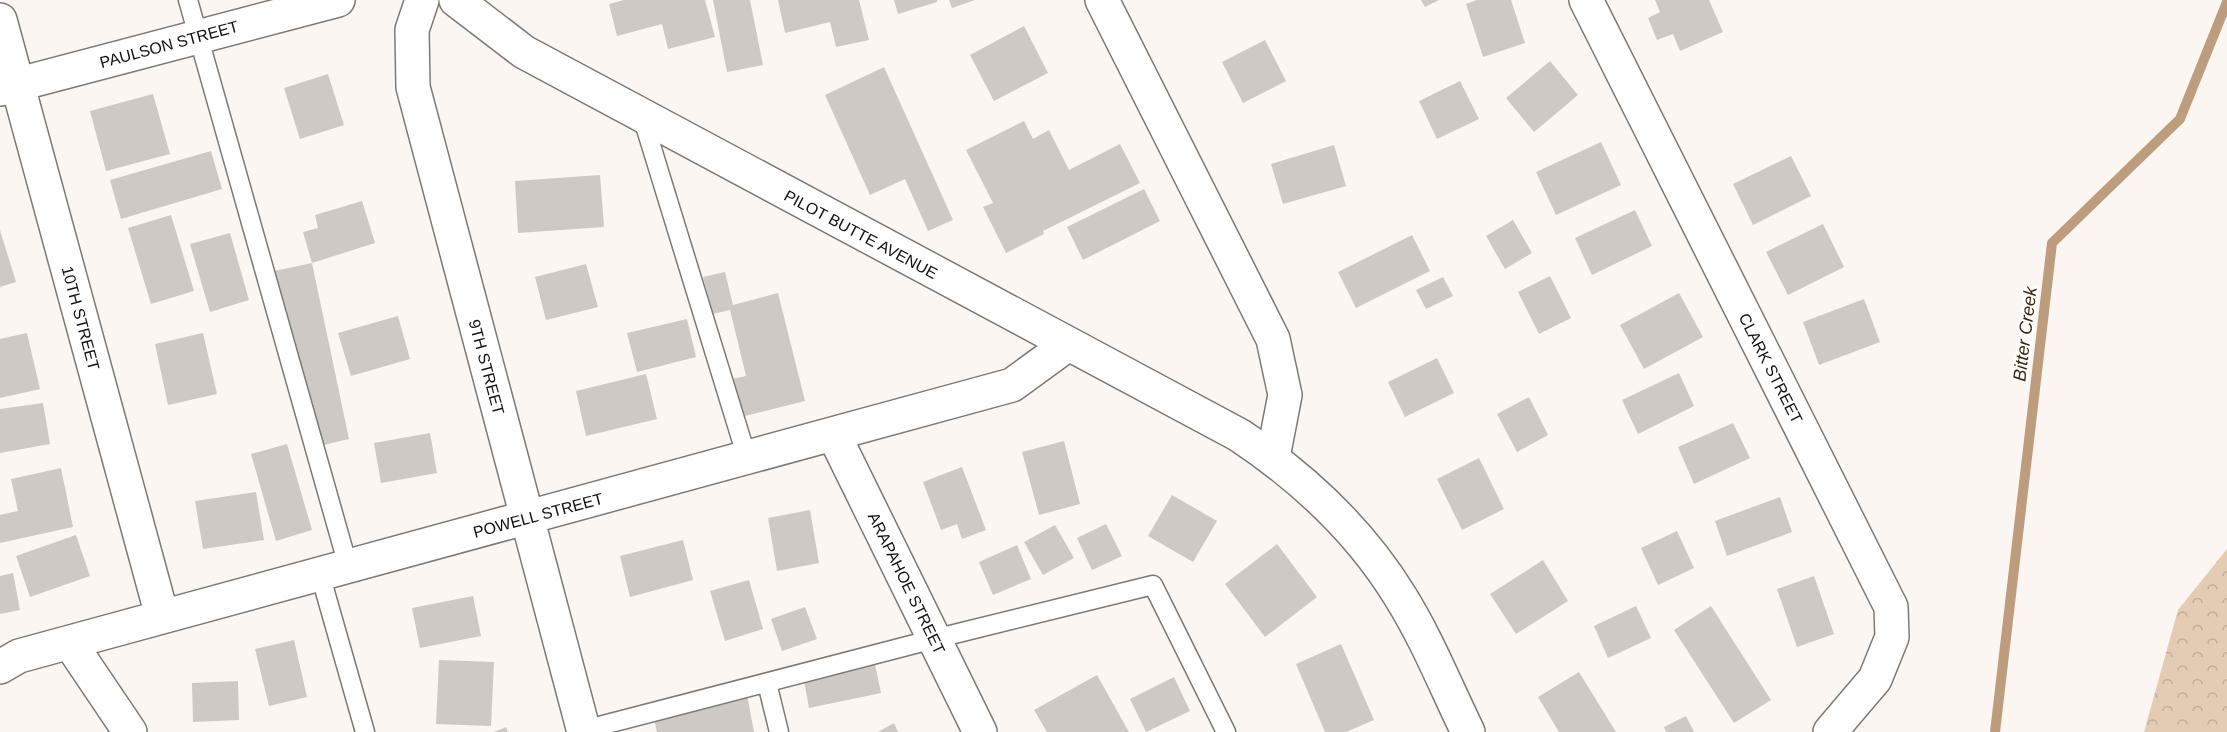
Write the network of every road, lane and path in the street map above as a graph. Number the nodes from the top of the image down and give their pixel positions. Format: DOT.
graph roads {
  1 [pos="188,0"];
  2 [pos="338,0"];
  3 [pos="422,0"];
  4 [pos="456,0"];
  5 [pos="1102,0"];
  6 [pos="1586,0"];
  7 [pos="0,20"];
  8 [pos="198,36"];
  9 [pos="9,86"];
  10 [pos="642,115"];
  11 [pos="1067,345"];
  12 [pos="834,435"];
  13 [pos="1273,457"];
  14 [pos="747,458"];
  15 [pos="527,518"];
  16 [pos="334,570"];
  17 [pos="162,616"];
  18 [pos="934,639"];
  19 [pos="70,643"];
  20 [pos="0,667"];
  21 [pos="767,683"];
  22 [pos="584,731"];
  23 [pos="129,732"];
  24 [pos="365,732"];
  25 [pos="779,732"];
  26 [pos="980,732"];
  27 [pos="1226,732"];
  28 [pos="1468,732"];
  29 [pos="1830,732"];
  1 -- 8 [label="lane"];
  2 -- 8 [label="street, PAULSON STREET"];
  3 -- 15 [label="street, 9TH STREET"];
  4 -- 10 [label="street, PILOT BUTTE AVENUE"];
  5 -- 13 [label="street"];
  6 -- 29 [label="street, CLARK STREET"];
  7 -- 9 [label="street, 10TH STREET"];
  8 -- 9 [label="street, PAULSON STREET"];
  8 -- 16 [label="lane"];
  9 -- 17 [label="street, 10TH STREET"];
  10 -- 11 [label="street, PILOT BUTTE AVENUE"];
  10 -- 14 [label="lane"];
  11 -- 12 [label="street, POWELL STREET"];
  11 -- 13 [label="street, PILOT BUTTE AVENUE"];
  12 -- 14 [label="street, POWELL STREET"];
  12 -- 18 [label="street, ARAPAHOE STREET"];
  13 -- 28 [label="street, PILOT BUTTE AVENUE"];
  14 -- 15 [label="street, POWELL STREET"];
  15 -- 16 [label="street, POWELL STREET"];
  15 -- 22 [label="street, 9TH STREET"];
  16 -- 17 [label="street, POWELL STREET"];
  16 -- 24 [label="lane"];
  17 -- 19 [label="street, POWELL STREET"];
  18 -- 21 [label="lane"];
  18 -- 26 [label="street, ARAPAHOE STREET"];
  18 -- 27 [label="lane"];
  19 -- 20 [label="street, POWELL STREET"];
  19 -- 23 [label="street"];
  21 -- 22 [label="lane"];
  21 -- 25 [label="lane"];
}
